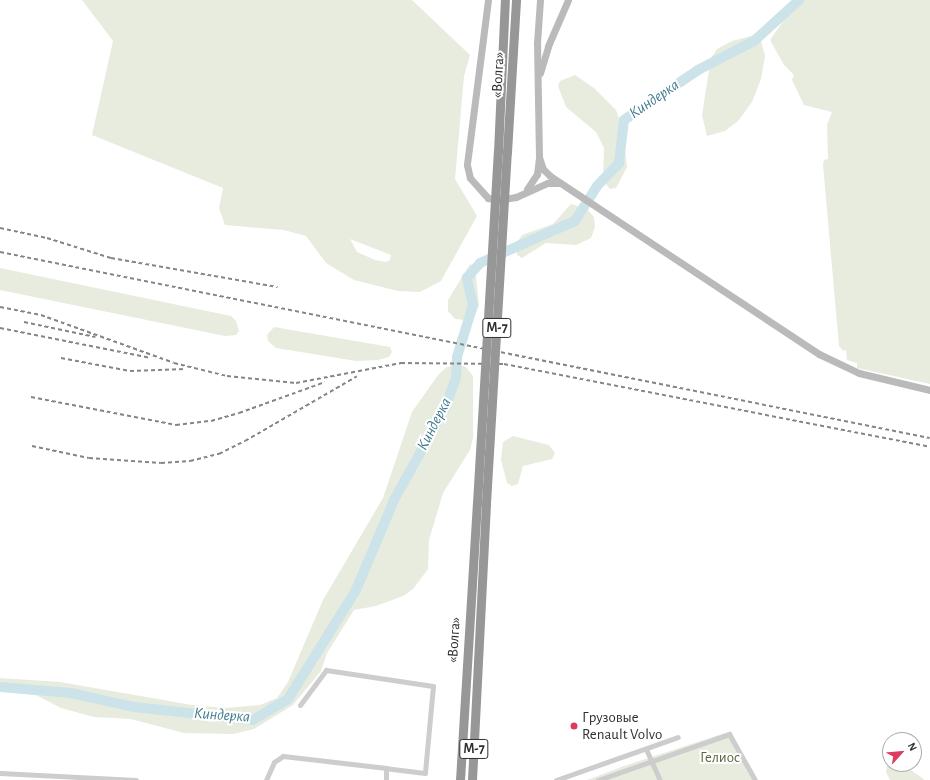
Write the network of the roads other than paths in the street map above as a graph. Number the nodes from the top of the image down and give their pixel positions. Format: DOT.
graph roads {
  1 [pos="488,0"];
  2 [pos="505,0"];
  3 [pos="516,0"];
  4 [pos="540,0"];
  5 [pos="568,0"];
  6 [pos="539,79"];
  7 [pos="539,157"];
  8 [pos="560,183"];
  9 [pos="524,193"];
  10 [pos="930,390"];
  11 [pos="300,705"];
  12 [pos="678,737"];
  13 [pos="646,749"];
  14 [pos="652,761"];
  15 [pos="386,768"];
  16 [pos="0,773"];
  17 [pos="136,780"];
  18 [pos="266,780"];
  19 [pos="386,780"];
  20 [pos="460,780"];
  21 [pos="472,780"];
  22 [pos="556,780"];
  23 [pos="598,780"];
  24 [pos="660,780"];
  25 [pos="755,780"];
  1 -- 9 [label="street"];
  2 -- 20 [label="highway, «Волга» / М-7, bridge"];
  3 -- 21 [label="highway, «Волга» / М-7, bridge"];
  4 -- 6 [label="street"];
  5 -- 6 [label="street"];
  6 -- 7 [label="street"];
  7 -- 8 [label="street"];
  7 -- 9 [label="street"];
  8 -- 9 [label="street"];
  8 -- 10 [label="street"];
  11 -- 15 [label="street"];
  12 -- 13 [label="street"];
  13 -- 14 [label="street"];
  13 -- 22 [label="street"];
  14 -- 23 [label="street"];
  14 -- 24 [label="street"];
  14 -- 25 [label="street"];
  15 -- 18 [label="street"];
  15 -- 19 [label="street"];
  16 -- 17 [label="street"];
}
